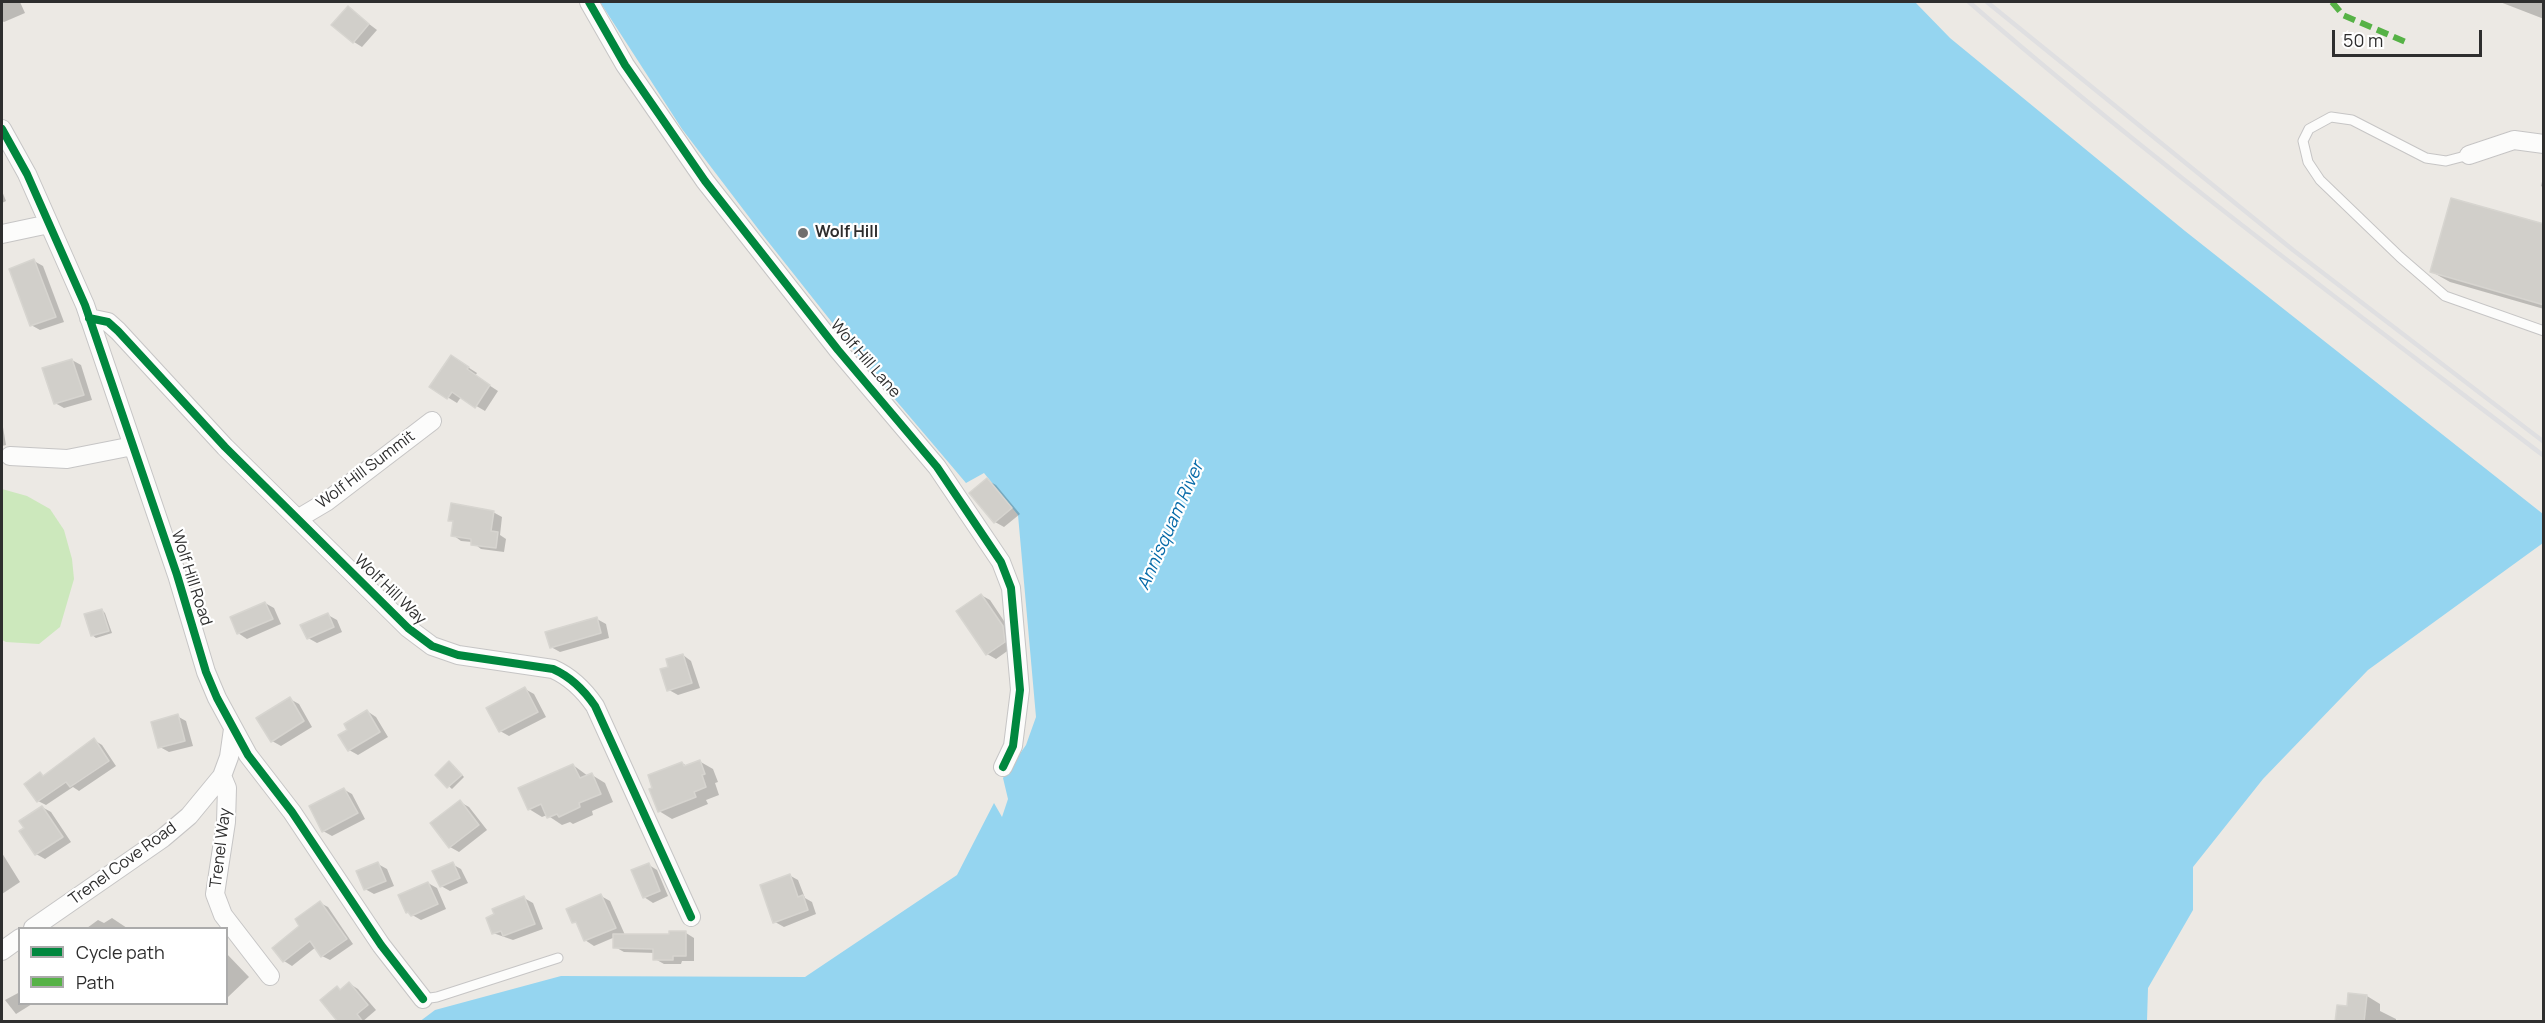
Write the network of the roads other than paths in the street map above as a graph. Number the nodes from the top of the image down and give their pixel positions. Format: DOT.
graph roads {
  1 [pos="589,2"];
  2 [pos="2,129"];
  3 [pos="2544,144"];
  4 [pos="2469,155"];
  5 [pos="50,224"];
  6 [pos="2,234"];
  7 [pos="89,318"];
  8 [pos="2544,331"];
  9 [pos="432,421"];
  10 [pos="133,446"];
  11 [pos="10,456"];
  12 [pos="299,518"];
  13 [pos="233,729"];
  14 [pos="1003,767"];
  15 [pos="222,776"];
  16 [pos="691,917"];
  17 [pos="34,927"];
  18 [pos="18,939"];
  19 [pos="2,951"];
  20 [pos="558,958"];
  21 [pos="270,976"];
  22 [pos="423,999"];
  1 -- 14 [label="street, Wolf Hill Lane"];
  2 -- 5 [label="street, Wolf Hill Road"];
  3 -- 4 [label="street"];
  4 -- 8 [label="lane"];
  5 -- 6 [label="street"];
  5 -- 7 [label="street, Wolf Hill Road"];
  7 -- 10 [label="street, Wolf Hill Road"];
  7 -- 12 [label="street, Wolf Hill Way"];
  9 -- 12 [label="street, Wolf Hill Summit"];
  10 -- 11 [label="street"];
  10 -- 13 [label="street, Wolf Hill Road"];
  12 -- 16 [label="street, Wolf Hill Way"];
  13 -- 15 [label="street, Trenel Cove Road"];
  13 -- 22 [label="street, Wolf Hill Road"];
  15 -- 17 [label="street, Trenel Cove Road"];
  15 -- 21 [label="street, Trenel Way"];
  18 -- 19 [label="street"];
  20 -- 22 [label="lane"];
}
